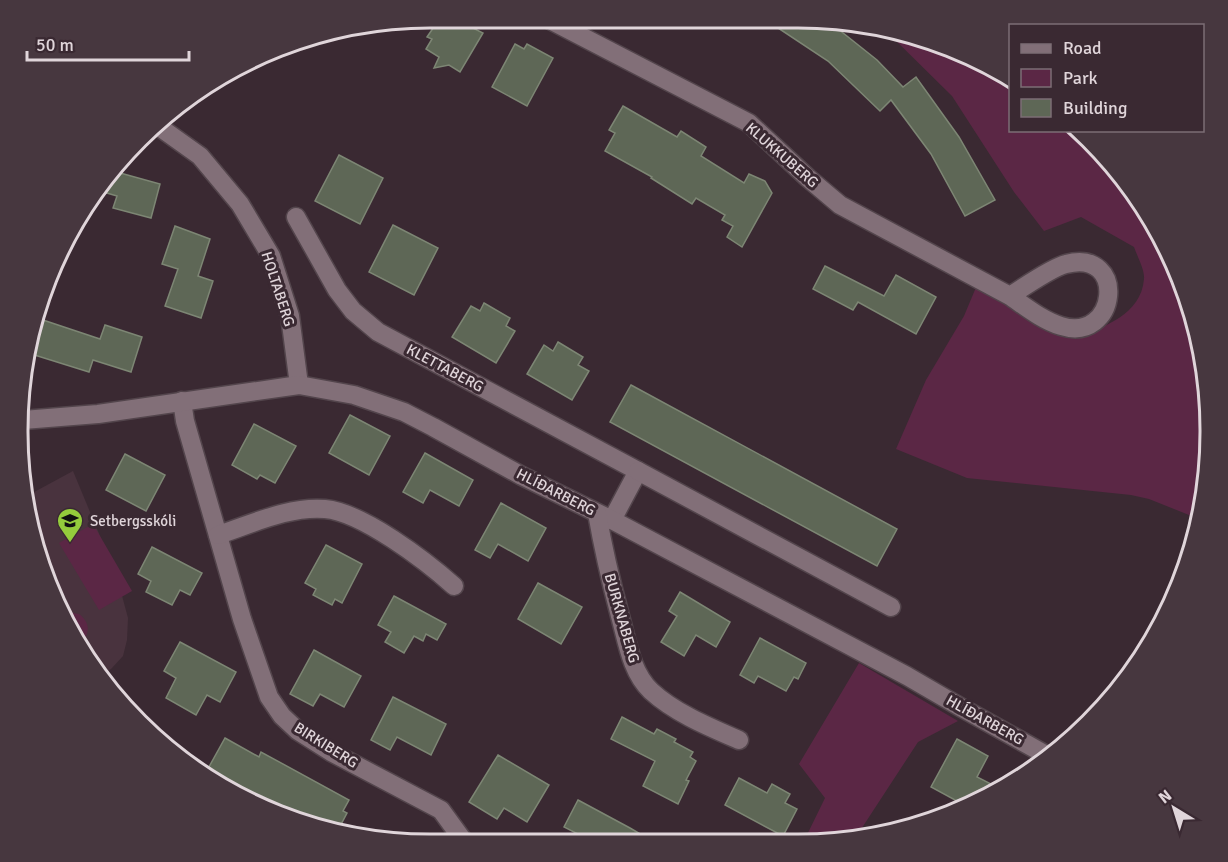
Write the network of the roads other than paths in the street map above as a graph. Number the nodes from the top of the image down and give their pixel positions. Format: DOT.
graph roads {
  1 [pos="565,28"];
  2 [pos="164,130"];
  3 [pos="296,217"];
  4 [pos="1010,296"];
  5 [pos="299,385"];
  6 [pos="182,401"];
  7 [pos="28,420"];
  8 [pos="638,471"];
  9 [pos="605,517"];
  10 [pos="218,535"];
  11 [pos="454,586"];
  12 [pos="891,607"];
  13 [pos="739,740"];
  14 [pos="1040,752"];
  15 [pos="458,834"];
  1 -- 4 [label="street, KLUKKUBERG"];
  2 -- 5 [label="street, HOLTABERG"];
  3 -- 8 [label="street, KLETTABERG"];
  4 -- 4 [label="street, KLUKKUBERG"];
  5 -- 6 [label="street, HLÍÐARBERG"];
  5 -- 9 [label="street, HLÍÐARBERG"];
  6 -- 7 [label="street, HLÍÐARBERG"];
  6 -- 10 [label="street, BIRKIBERG"];
  8 -- 9 [label="street"];
  8 -- 12 [label="street, KLETTABERG"];
  9 -- 13 [label="street, BURKNABERG"];
  9 -- 14 [label="street, HLÍÐARBERG"];
  10 -- 11 [label="street"];
  10 -- 15 [label="street, BIRKIBERG"];
}
